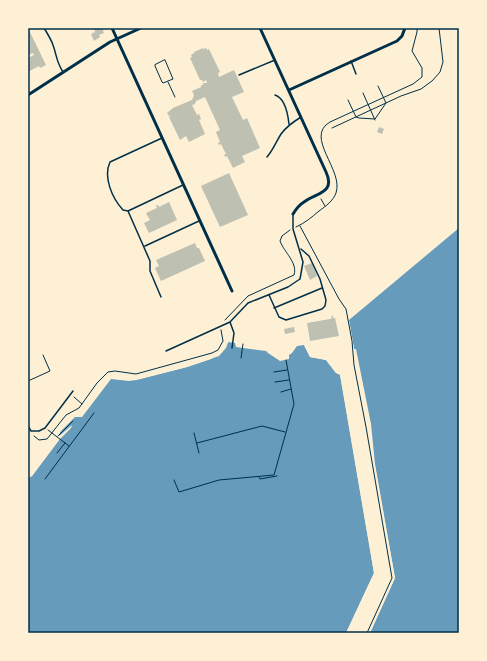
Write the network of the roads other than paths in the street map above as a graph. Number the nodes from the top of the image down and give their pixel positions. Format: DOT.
graph roads {
  1 [pos="44,28"];
  2 [pos="112,28"];
  3 [pos="140,28"];
  4 [pos="260,28"];
  5 [pos="405,28"];
  6 [pos="117,39"];
  7 [pos="275,60"];
  8 [pos="351,62"];
  9 [pos="63,72"];
  10 [pos="356,74"];
  11 [pos="239,75"];
  12 [pos="289,90"];
  13 [pos="28,95"];
  14 [pos="275,95"];
  15 [pos="301,117"];
  16 [pos="289,125"];
  17 [pos="162,138"];
  18 [pos="267,157"];
  19 [pos="184,185"];
  20 [pos="128,211"];
  21 [pos="293,214"];
  22 [pos="200,221"];
  23 [pos="145,246"];
  24 [pos="300,249"];
  25 [pos="323,288"];
  26 [pos="232,291"];
  27 [pos="269,295"];
  28 [pos="161,297"];
  29 [pos="274,308"];
  30 [pos="230,322"];
  31 [pos="232,348"];
  32 [pos="166,351"];
  33 [pos="73,391"];
  34 [pos="28,426"];
  1 -- 9 [label="lane"];
  2 -- 6 [label="street"];
  3 -- 6 [label="street"];
  4 -- 7 [label="street"];
  5 -- 8 [label="street"];
  6 -- 9 [label="street"];
  6 -- 17 [label="street"];
  7 -- 11 [label="lane"];
  7 -- 12 [label="street"];
  8 -- 10 [label="lane"];
  8 -- 12 [label="street"];
  9 -- 13 [label="street"];
  12 -- 15 [label="street"];
  14 -- 16 [label="lane"];
  15 -- 16 [label="lane"];
  15 -- 21 [label="street"];
  16 -- 18 [label="lane"];
  17 -- 19 [label="street"];
  17 -- 20 [label="lane"];
  19 -- 20 [label="lane"];
  19 -- 22 [label="street"];
  20 -- 23 [label="lane"];
  21 -- 24 [label="lane"];
  22 -- 23 [label="lane"];
  22 -- 26 [label="street"];
  23 -- 28 [label="lane"];
  24 -- 25 [label="lane"];
  24 -- 27 [label="lane"];
  25 -- 29 [label="lane"];
  25 -- 29 [label="lane"];
  27 -- 29 [label="lane"];
  27 -- 30 [label="lane"];
  30 -- 31 [label="lane"];
  30 -- 32 [label="lane"];
  33 -- 34 [label="lane"];
}
